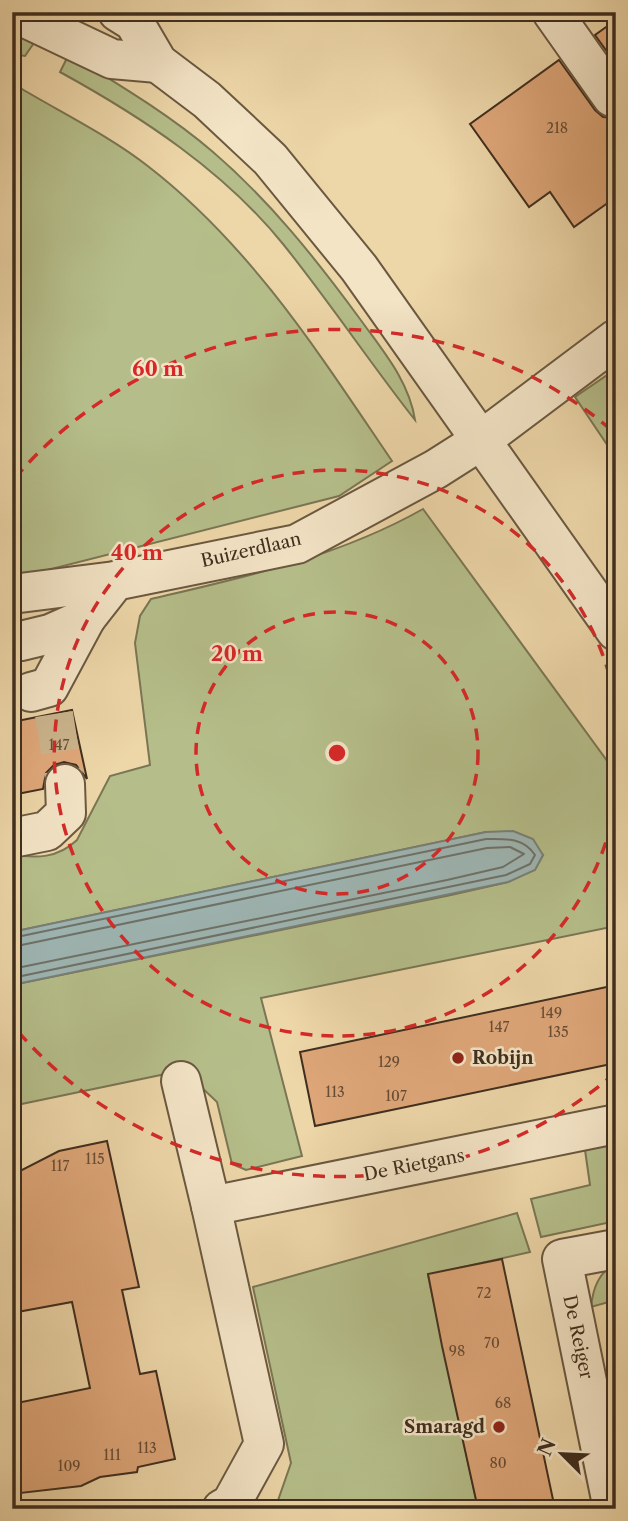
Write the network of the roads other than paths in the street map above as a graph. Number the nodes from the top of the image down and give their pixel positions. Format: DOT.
graph roads {
  1 [pos="13,12"];
  2 [pos="118,12"];
  3 [pos="552,12"];
  4 [pos="158,63"];
  5 [pos="612,97"];
  6 [pos="616,339"];
  7 [pos="480,441"];
  8 [pos="115,581"];
  9 [pos="12,594"];
  10 [pos="86,618"];
  11 [pos="616,631"];
  12 [pos="21,641"];
  13 [pos="45,697"];
  14 [pos="65,784"];
  15 [pos="12,838"];
  16 [pos="181,1081"];
  17 [pos="616,1124"];
  18 [pos="211,1206"];
  19 [pos="616,1249"];
  20 [pos="222,1509"];
  21 [pos="613,1509"];
  1 -- 4 [label="street"];
  2 -- 4 [label="street"];
  3 -- 5 [label="street"];
  4 -- 7 [label="street"];
  6 -- 7 [label="street, Buizerdlaan"];
  7 -- 8 [label="street, Buizerdlaan"];
  7 -- 11 [label="street"];
  8 -- 9 [label="street, Buizerdlaan"];
  8 -- 10 [label="street"];
  10 -- 12 [label="street"];
  10 -- 13 [label="street"];
  14 -- 15 [label="street"];
  16 -- 18 [label="street"];
  17 -- 18 [label="street, De Rietgans"];
  18 -- 20 [label="street"];
  19 -- 21 [label="street, De Reiger"];
}
